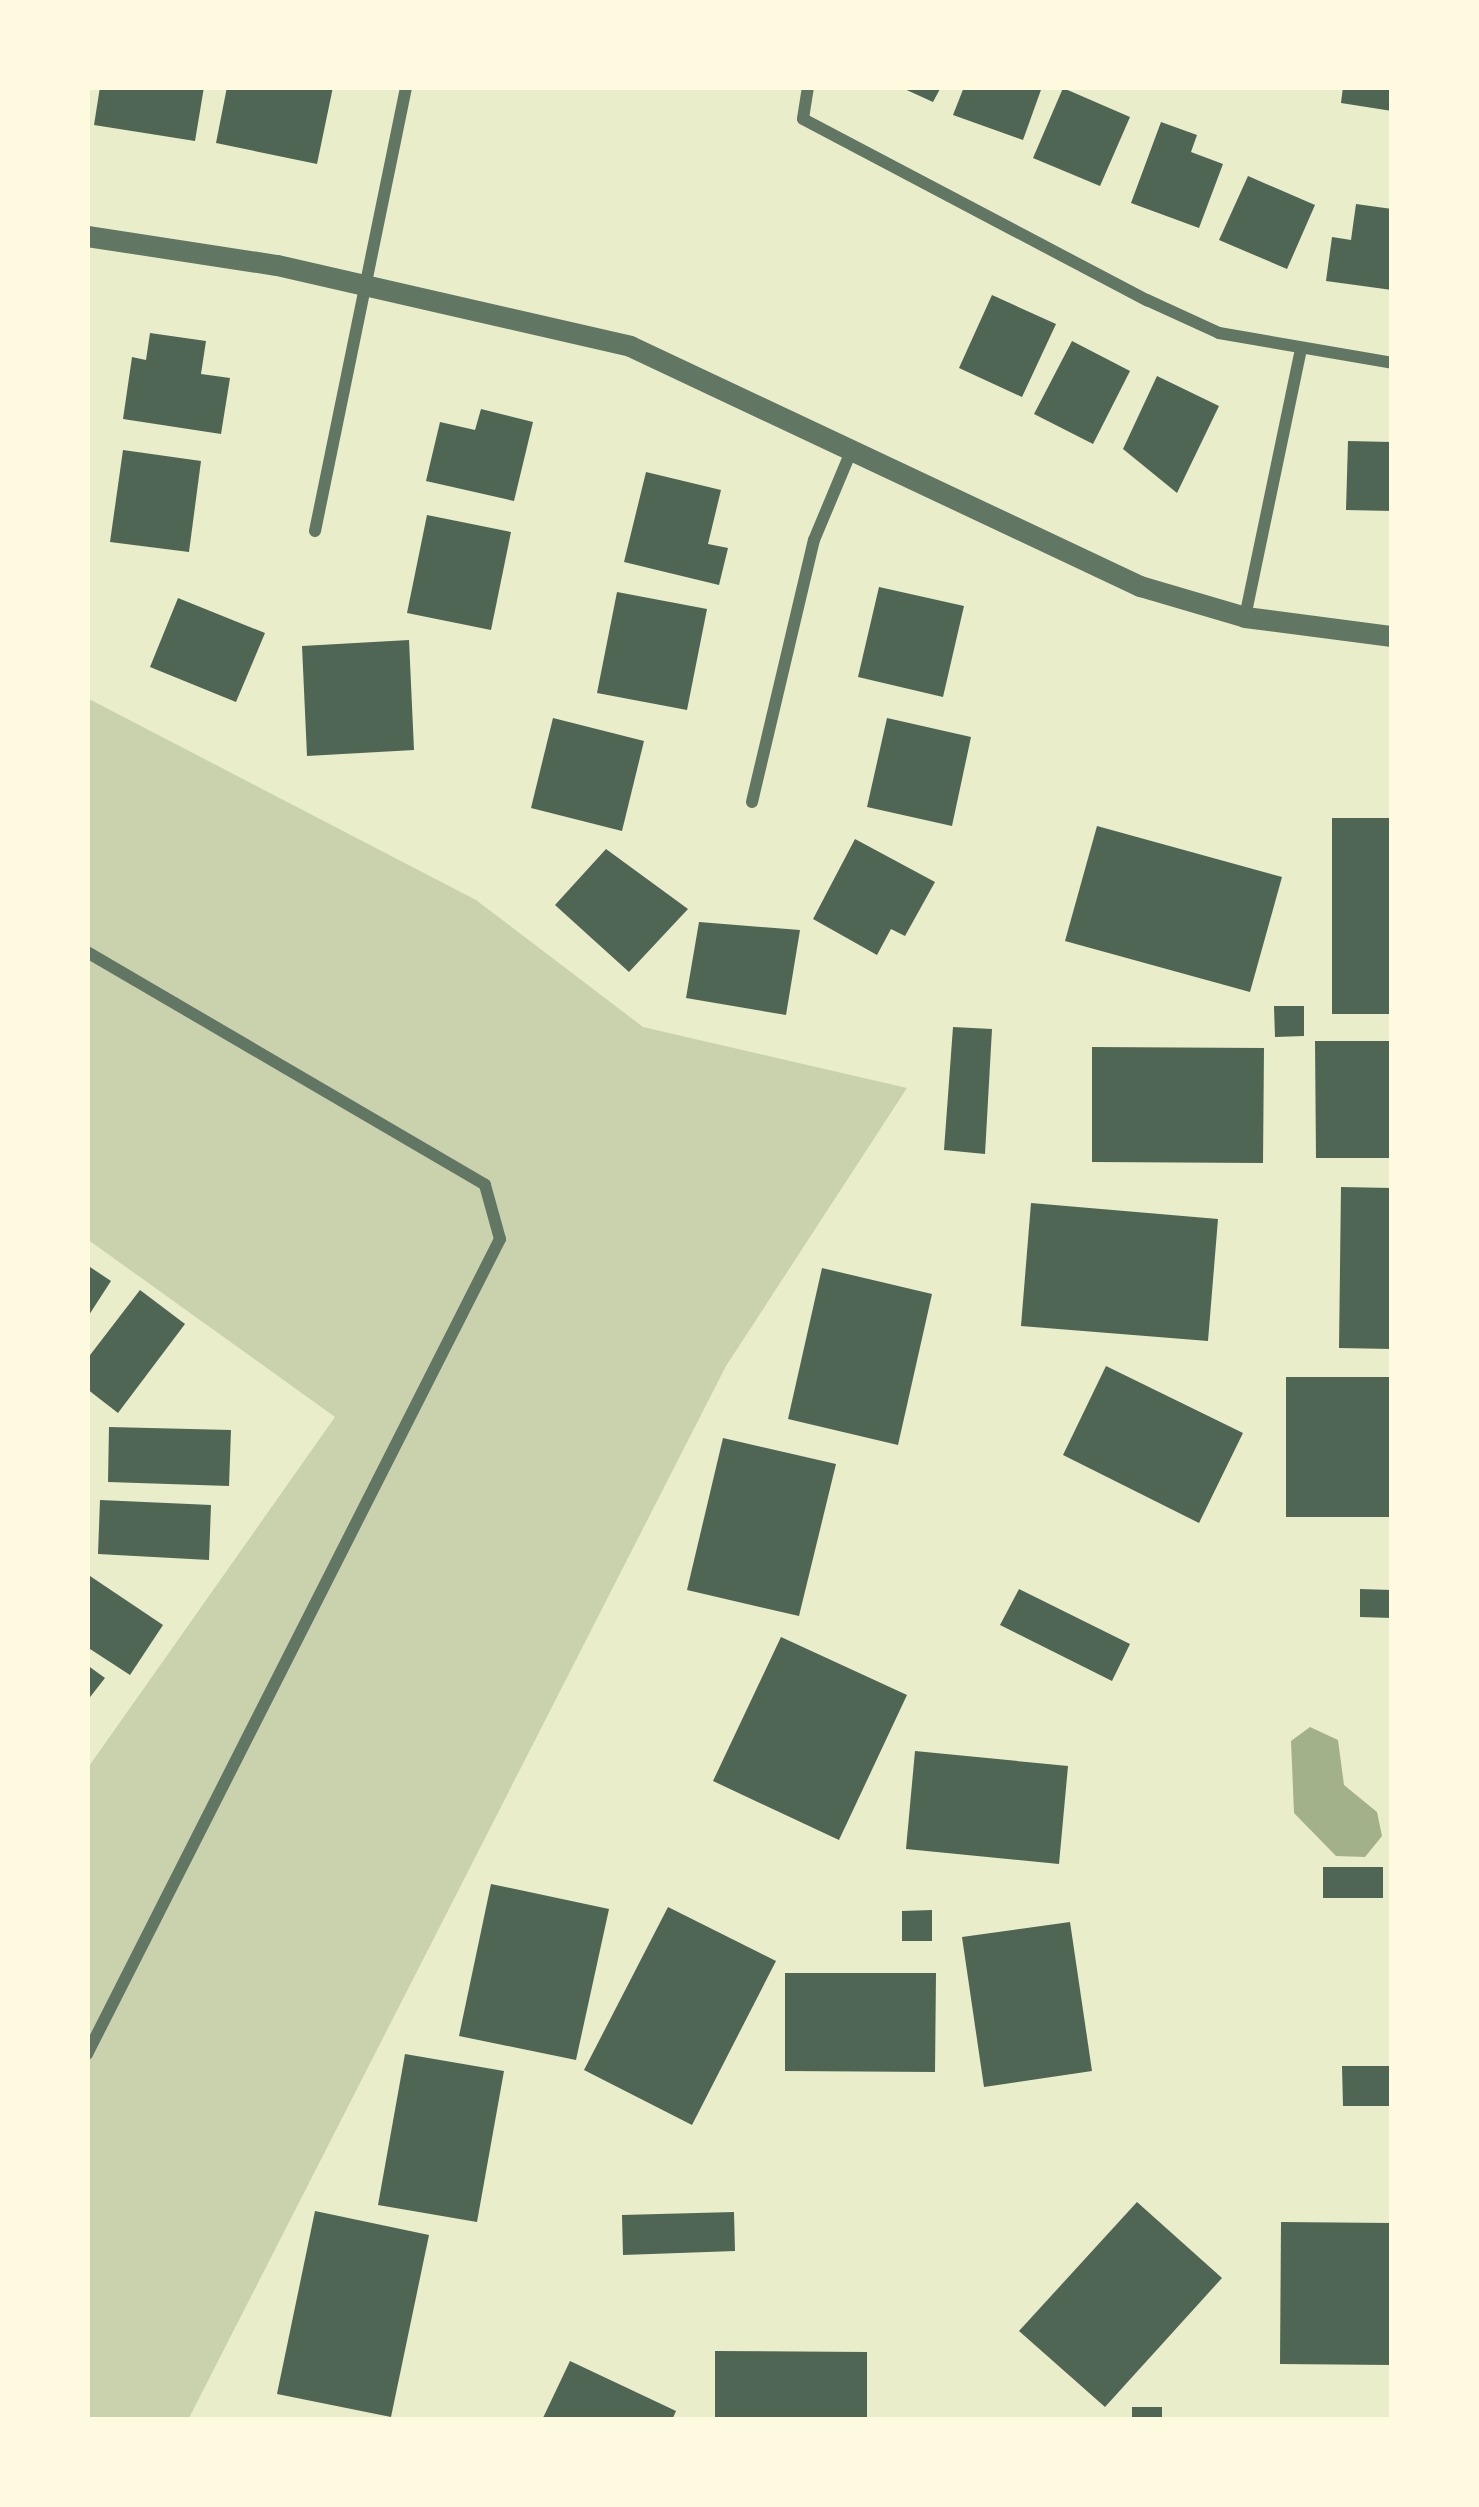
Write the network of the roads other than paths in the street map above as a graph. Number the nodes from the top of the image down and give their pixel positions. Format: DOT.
graph roads {
  1 [pos="406,87"];
  2 [pos="808,87"];
  3 [pos="87,236"];
  4 [pos="365,285"];
  5 [pos="1300,352"];
  6 [pos="1392,363"];
  7 [pos="852,448"];
  8 [pos="315,531"];
  9 [pos="1245,617"];
  10 [pos="1392,636"];
  11 [pos="752,802"];
  12 [pos="87,952"];
  13 [pos="87,2054"];
  1 -- 4 [label="street"];
  2 -- 5 [label="street"];
  3 -- 4 [label="street"];
  4 -- 7 [label="street"];
  4 -- 8 [label="street"];
  5 -- 6 [label="street"];
  5 -- 9 [label="street"];
  7 -- 9 [label="street"];
  7 -- 11 [label="street"];
  9 -- 10 [label="street"];
  12 -- 13 [label="street"];
}
